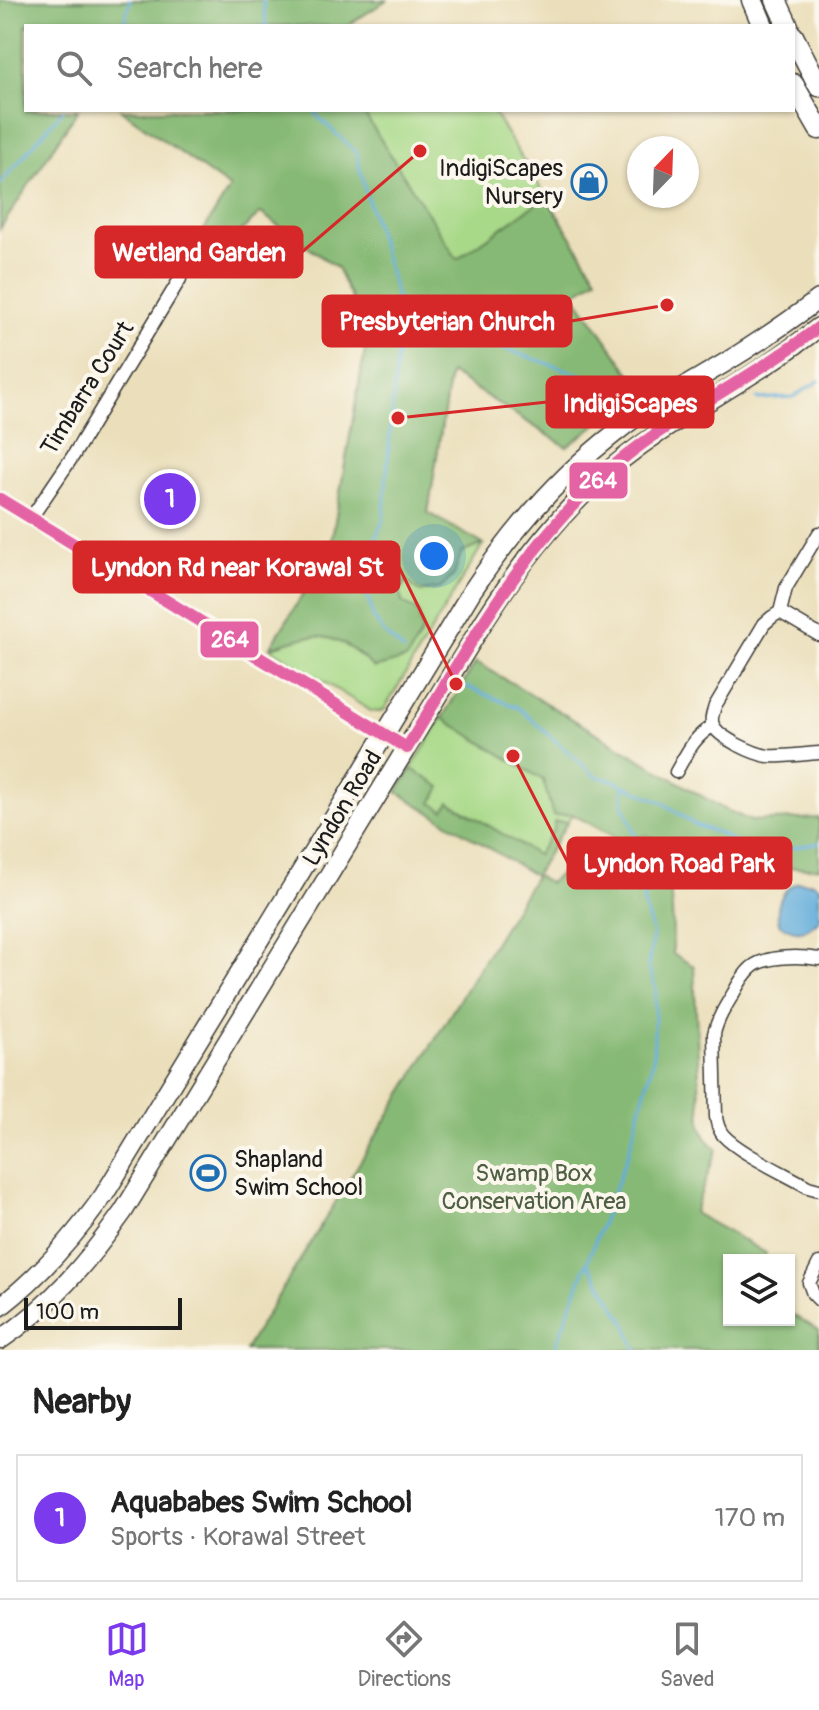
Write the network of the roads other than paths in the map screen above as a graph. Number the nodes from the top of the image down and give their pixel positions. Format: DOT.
graph roads {
  1 [pos="752,0"];
  2 [pos="776,0"];
  3 [pos="762,24"];
  4 [pos="787,24"];
  5 [pos="795,40"];
  6 [pos="819,86"];
  7 [pos="795,87"];
  8 [pos="819,129"];
  9 [pos="180,279"];
  10 [pos="819,299"];
  11 [pos="819,327"];
  12 [pos="0,499"];
  13 [pos="31,518"];
  14 [pos="819,533"];
  15 [pos="780,612"];
  16 [pos="819,635"];
  17 [pos="713,726"];
  18 [pos="385,735"];
  19 [pos="407,748"];
  20 [pos="819,753"];
  21 [pos="676,772"];
  22 [pos="819,959"];
  23 [pos="819,1190"];
  24 [pos="819,1263"];
  25 [pos="819,1300"];
  26 [pos="0,1307"];
  27 [pos="0,1340"];
  1 -- 3 [label="main road"];
  2 -- 4 [label="main road"];
  5 -- 6 [label="main road"];
  7 -- 8 [label="main road"];
  9 -- 13 [label="street, Timbarra Court"];
  10 -- 18 [label="main road, Lyndon Road"];
  11 -- 19 [label="main road, Lyndon Road"];
  12 -- 13 [label="street"];
  13 -- 18 [label="street"];
  14 -- 15 [label="street"];
  15 -- 16 [label="street"];
  15 -- 17 [label="street"];
  17 -- 20 [label="street"];
  17 -- 21 [label="street"];
  18 -- 19 [label="main road"];
  18 -- 26 [label="main road, Lyndon Road"];
  19 -- 27 [label="main road, Lyndon Road"];
  22 -- 23 [label="street"];
  24 -- 25 [label="street"];
}
